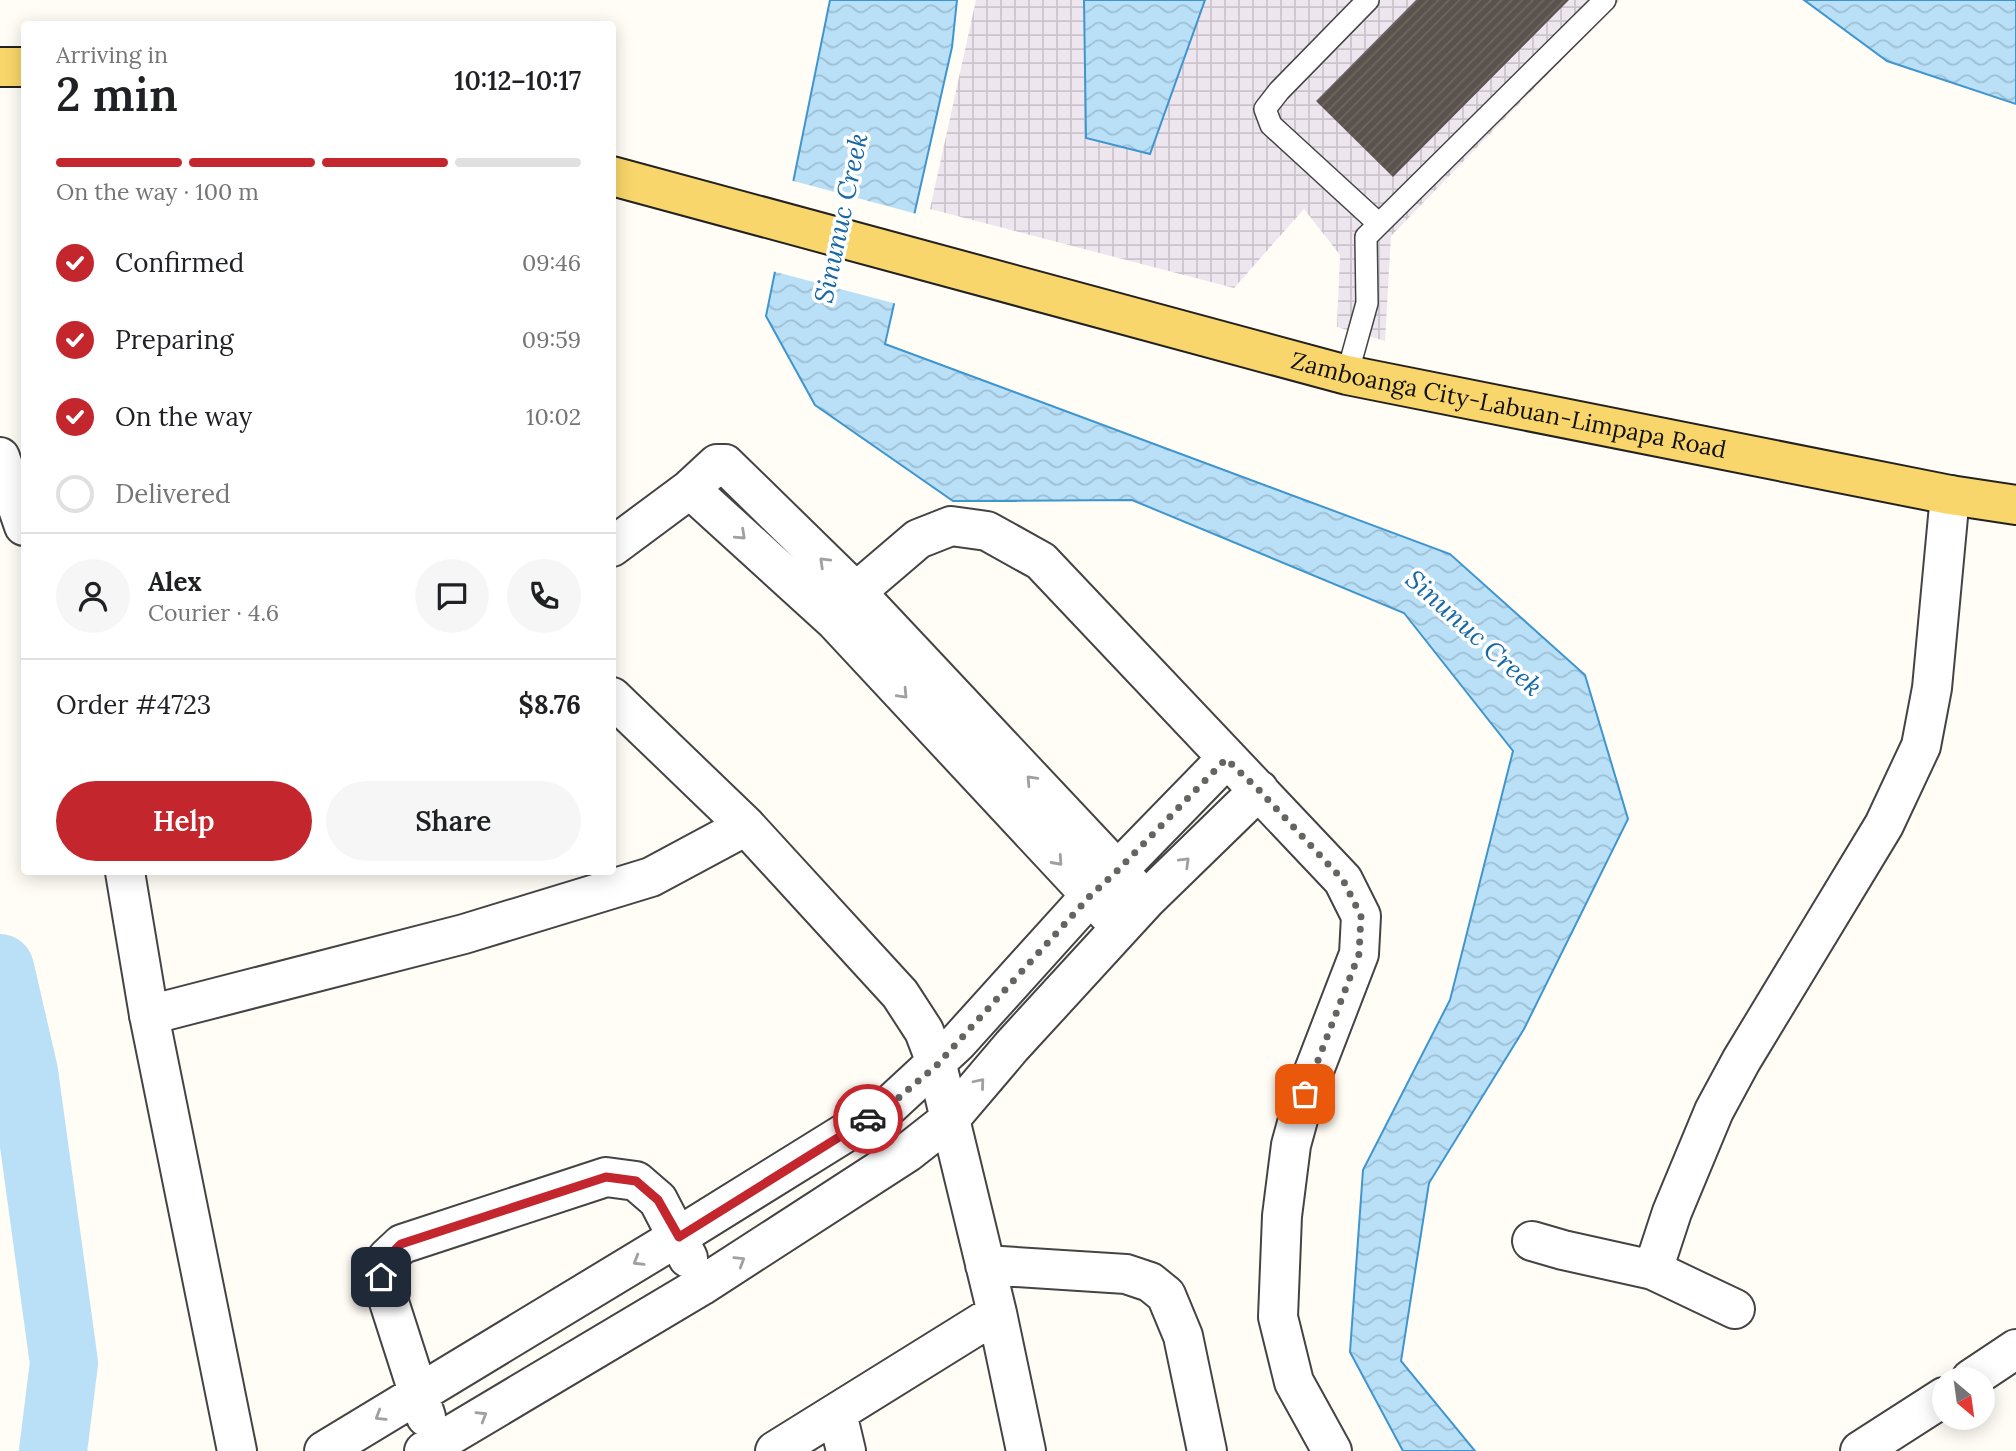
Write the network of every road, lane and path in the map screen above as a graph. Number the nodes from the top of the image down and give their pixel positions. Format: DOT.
graph roads {
  1 [pos="1368,0"];
  2 [pos="1605,0"];
  3 [pos="0,67"];
  4 [pos="21,67"];
  5 [pos="616,177"];
  6 [pos="1379,224"];
  7 [pos="1347,375"];
  8 [pos="0,457"];
  9 [pos="1950,495"];
  10 [pos="2016,505"];
  11 [pos="21,517"];
  12 [pos="616,544"];
  13 [pos="845,606"];
  14 [pos="616,701"];
  15 [pos="1226,759"];
  16 [pos="1259,790"];
  17 [pos="746,825"];
  18 [pos="126,875"];
  19 [pos="1103,883"];
  20 [pos="1146,900"];
  21 [pos="1121,928"];
  22 [pos="149,1015"];
  23 [pos="937,1065"];
  24 [pos="950,1119"];
  25 [pos="679,1237"];
  26 [pos="1532,1241"];
  27 [pos="985,1265"];
  28 [pos="1653,1270"];
  29 [pos="701,1286"];
  30 [pos="1735,1309"];
  31 [pos="997,1313"];
  32 [pos="2016,1349"];
  33 [pos="1989,1367"];
  34 [pos="419,1392"];
  35 [pos="1932,1404"];
  36 [pos="836,1413"];
  37 [pos="429,1448"];
  38 [pos="237,1451"];
  39 [pos="324,1451"];
  40 [pos="775,1451"];
  41 [pos="846,1451"];
  42 [pos="1026,1451"];
  43 [pos="1207,1451"];
  44 [pos="1332,1451"];
  45 [pos="1860,1451"];
  1 -- 6 [label="lane"];
  2 -- 6 [label="lane"];
  3 -- 4 [label="main road"];
  5 -- 7 [label="main road, Zamboanga City-Labuan-Limpapa Road"];
  6 -- 7 [label="lane"];
  7 -- 9 [label="main road, Zamboanga City-Labuan-Limpapa Road"];
  8 -- 11 [label="street"];
  9 -- 10 [label="main road, Zamboanga City-Labuan-Limpapa Road"];
  9 -- 28 [label="street"];
  12 -- 13 [label="street"];
  13 -- 15 [label="street"];
  13 -- 19 [label="street"];
  14 -- 17 [label="street"];
  15 -- 16 [label="street"];
  15 -- 19 [label="street"];
  20 -- 16 [label="street, one-way"];
  16 -- 44 [label="street"];
  17 -- 22 [label="street"];
  17 -- 23 [label="street"];
  18 -- 22 [label="street"];
  19 -- 20 [label="street"];
  19 -- 21 [label="street"];
  19 -- 23 [label="street"];
  20 -- 21 [label="street"];
  24 -- 21 [label="street, one-way"];
  22 -- 38 [label="street"];
  23 -- 24 [label="street"];
  23 -- 25 [label="street"];
  24 -- 27 [label="street"];
  29 -- 24 [label="street, one-way"];
  25 -- 29 [label="street"];
  25 -- 34 [label="street, one-way"];
  25 -- 34 [label="street"];
  26 -- 28 [label="street"];
  27 -- 31 [label="street"];
  27 -- 43 [label="street"];
  28 -- 30 [label="street"];
  37 -- 29 [label="street, one-way"];
  31 -- 36 [label="street"];
  31 -- 42 [label="street"];
  32 -- 33 [label="street"];
  34 -- 37 [label="street"];
  34 -- 39 [label="street, one-way"];
  35 -- 45 [label="street"];
  36 -- 40 [label="street"];
  36 -- 41 [label="street"];
}
